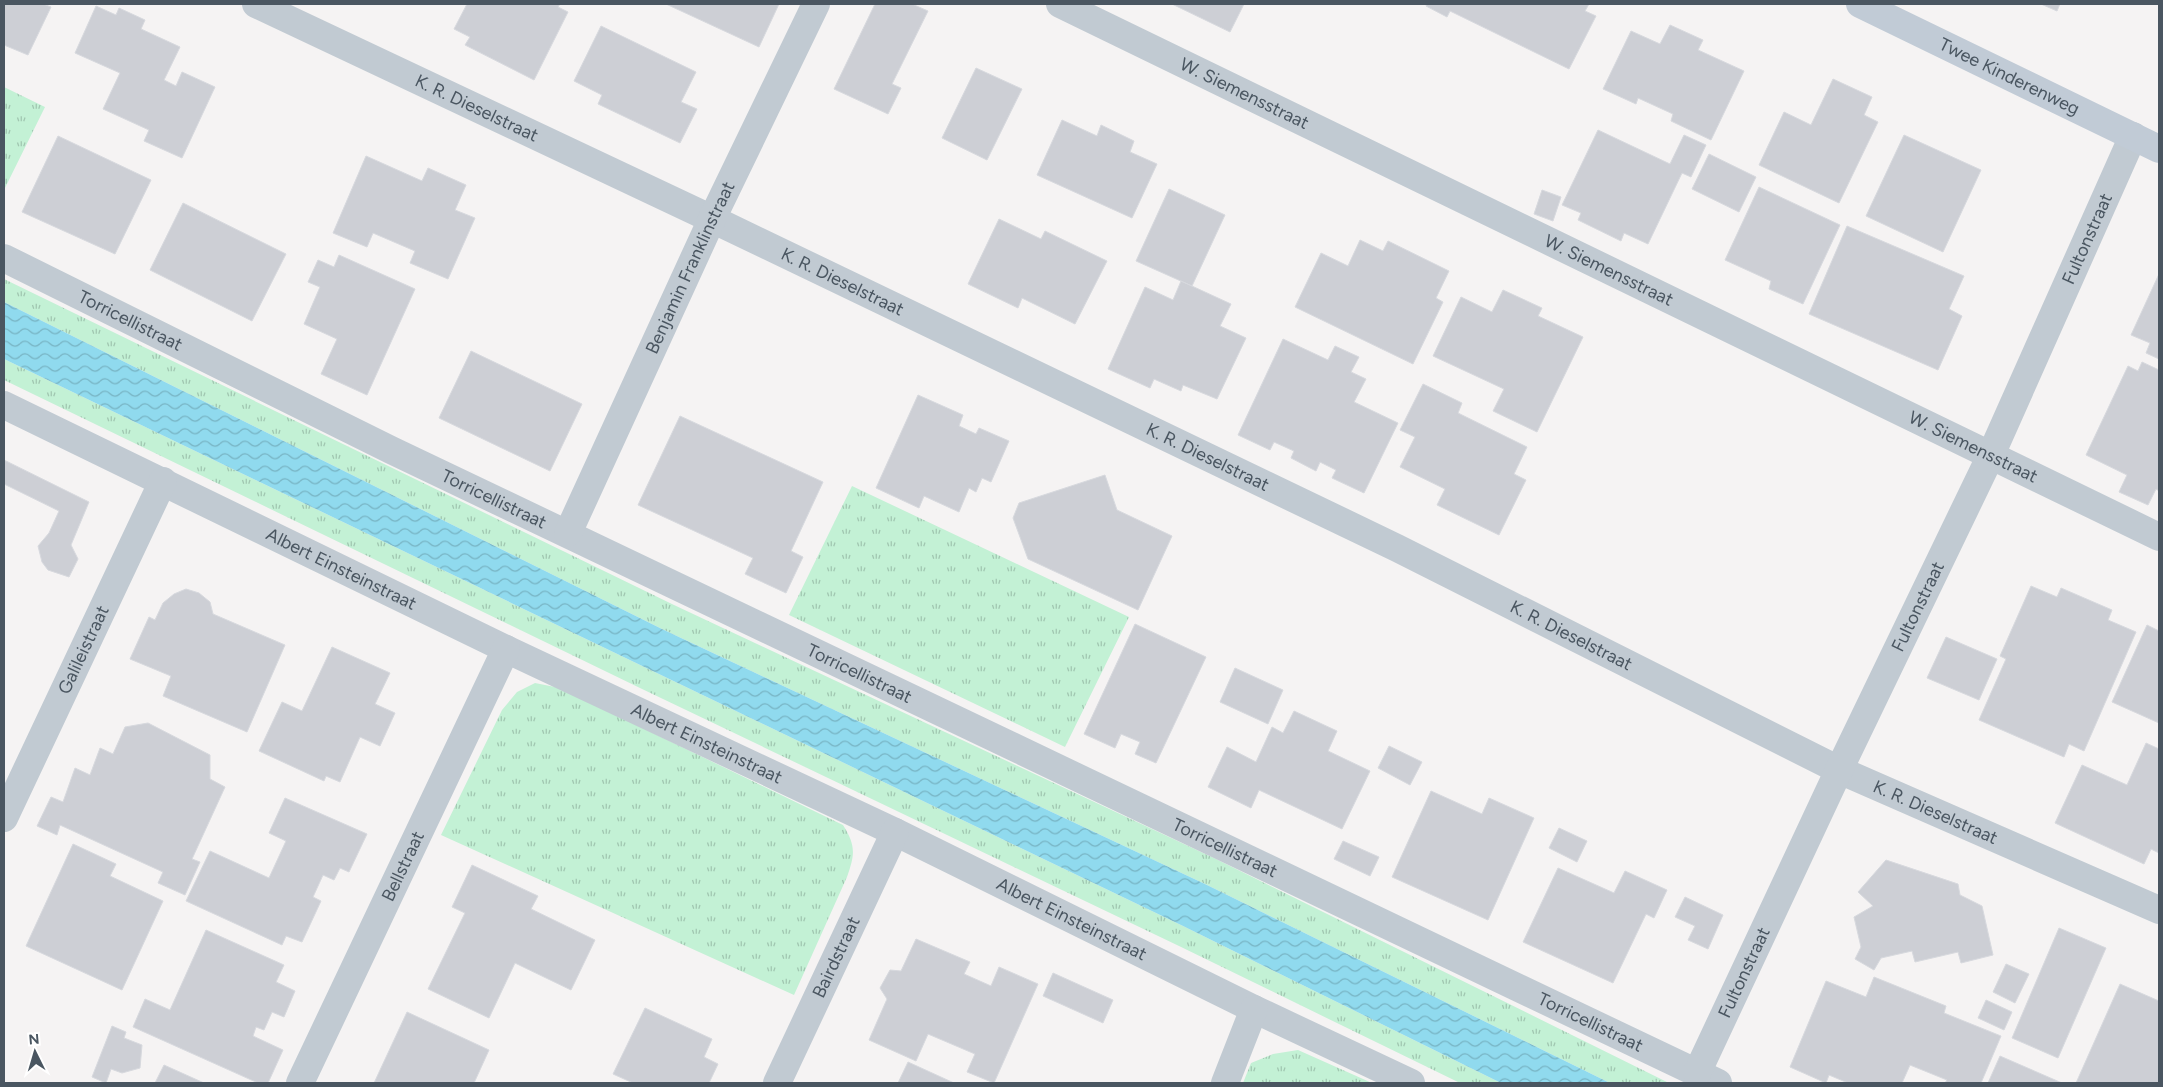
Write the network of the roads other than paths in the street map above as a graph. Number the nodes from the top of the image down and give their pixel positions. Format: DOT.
graph roads {
  1 [pos="256,4"];
  2 [pos="816,4"];
  3 [pos="1060,4"];
  4 [pos="1860,4"];
  5 [pos="2133,136"];
  6 [pos="2159,149"];
  7 [pos="712,219"];
  8 [pos="4,258"];
  9 [pos="4,405"];
  10 [pos="1990,457"];
  11 [pos="164,481"];
  12 [pos="568,532"];
  13 [pos="2159,537"];
  14 [pos="506,649"];
  15 [pos="1839,770"];
  16 [pos="4,818"];
  17 [pos="895,832"];
  18 [pos="2159,910"];
  19 [pos="1254,1008"];
  20 [pos="1707,1078"];
  21 [pos="300,1083"];
  22 [pos="777,1083"];
  23 [pos="1225,1083"];
  24 [pos="1411,1083"];
  1 -- 7 [label="street, K. R. Dieselstraat"];
  2 -- 7 [label="street, Benjamin Franklinstraat"];
  3 -- 10 [label="street, W. Siemensstraat"];
  4 -- 5 [label="street, Twee Kinderenweg"];
  5 -- 6 [label="street, Twee Kinderenweg"];
  5 -- 10 [label="street, Fultonstraat"];
  7 -- 12 [label="street, Benjamin Franklinstraat"];
  7 -- 15 [label="street, K. R. Dieselstraat"];
  8 -- 12 [label="street, Torricellistraat"];
  9 -- 11 [label="street, Albert Einsteinstraat"];
  10 -- 13 [label="street, W. Siemensstraat"];
  10 -- 15 [label="street, Fultonstraat"];
  11 -- 14 [label="street, Albert Einsteinstraat"];
  11 -- 16 [label="street, Galileistraat"];
  12 -- 20 [label="street, Torricellistraat"];
  14 -- 17 [label="street, Albert Einsteinstraat"];
  14 -- 21 [label="street, Bellstraat"];
  15 -- 18 [label="street, K. R. Dieselstraat"];
  15 -- 20 [label="street, Fultonstraat"];
  17 -- 19 [label="street, Albert Einsteinstraat"];
  17 -- 22 [label="street, Bairdstraat"];
  19 -- 23 [label="street"];
  19 -- 24 [label="street, Albert Einsteinstraat"];
}
